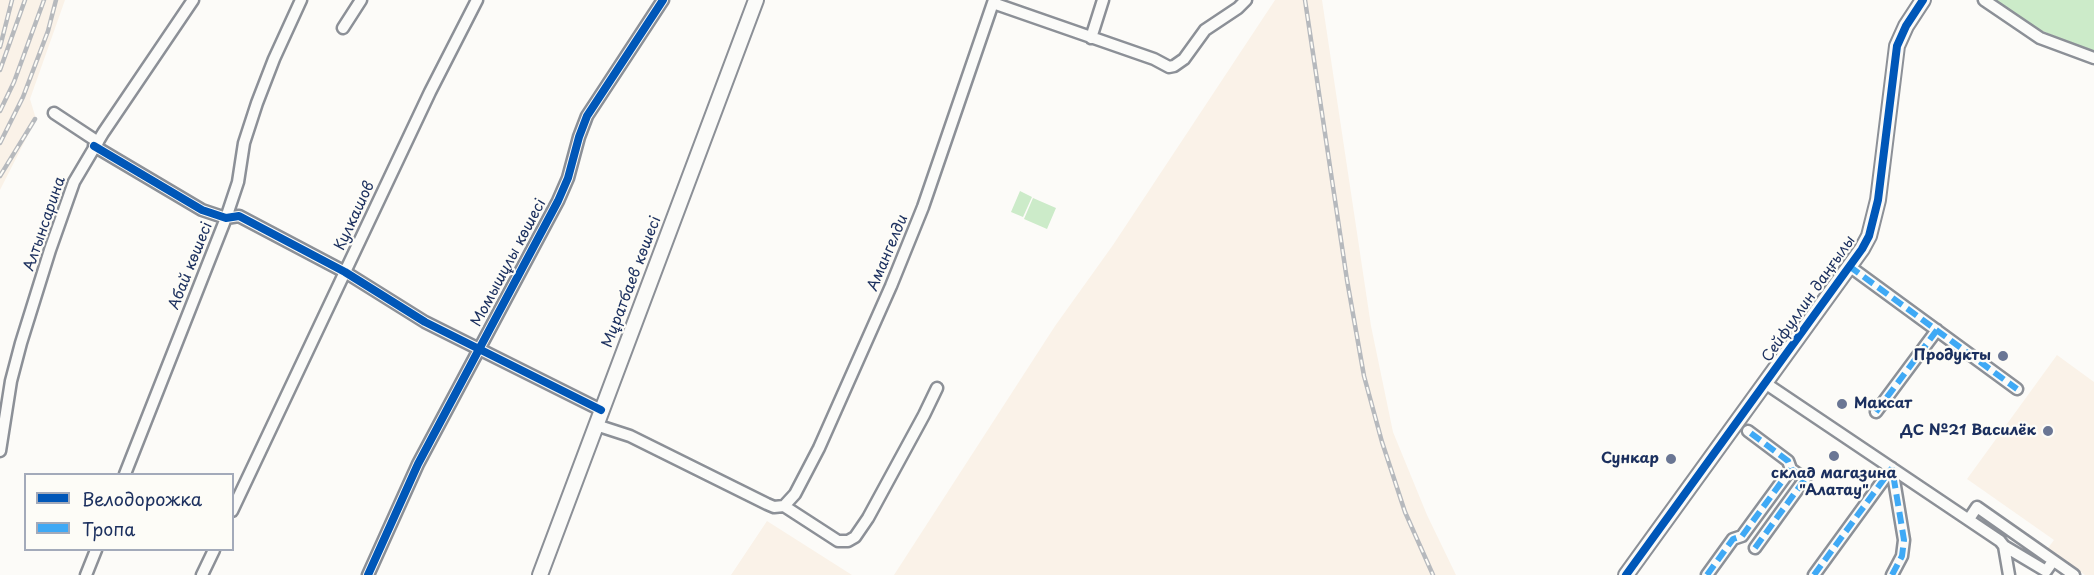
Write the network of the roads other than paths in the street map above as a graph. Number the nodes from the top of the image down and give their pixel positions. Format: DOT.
graph roads {
  1 [pos="194,0"];
  2 [pos="301,0"];
  3 [pos="360,0"];
  4 [pos="477,0"];
  5 [pos="663,0"];
  6 [pos="756,0"];
  7 [pos="1103,0"];
  8 [pos="1246,0"];
  9 [pos="1923,0"];
  10 [pos="1984,0"];
  11 [pos="994,2"];
  12 [pos="343,28"];
  13 [pos="1091,38"];
  14 [pos="2094,58"];
  15 [pos="54,113"];
  16 [pos="96,144"];
  17 [pos="226,218"];
  18 [pos="1849,266"];
  19 [pos="345,272"];
  20 [pos="1937,330"];
  21 [pos="478,350"];
  22 [pos="1765,383"];
  23 [pos="937,388"];
  24 [pos="2017,388"];
  25 [pos="602,410"];
  26 [pos="1876,412"];
  27 [pos="596,425"];
  28 [pos="1748,431"];
  29 [pos="0,452"];
  30 [pos="1892,468"];
  31 [pos="1791,469"];
  32 [pos="125,473"];
  33 [pos="784,506"];
  34 [pos="234,507"];
  35 [pos="1969,519"];
  36 [pos="2004,546"];
  37 [pos="1755,548"];
  38 [pos="95,551"];
  39 [pos="213,551"];
  40 [pos="2053,561"];
  41 [pos="86,575"];
  42 [pos="202,575"];
  43 [pos="368,575"];
  44 [pos="540,575"];
  45 [pos="1626,575"];
  46 [pos="1707,575"];
  47 [pos="1814,575"];
  48 [pos="1892,575"];
  49 [pos="2009,575"];
  50 [pos="2074,575"];
  1 -- 16 [label="street, Алтынсарина"];
  2 -- 17 [label="street, Абай көшесі"];
  3 -- 12 [label="street"];
  4 -- 19 [label="street, Кулкашов"];
  5 -- 21 [label="street, Момышұлы көшесі"];
  6 -- 25 [label="street, Мұратбаев көшесі"];
  7 -- 13 [label="street"];
  8 -- 13 [label="street"];
  9 -- 18 [label="street, Сейфуллин даңғылы"];
  10 -- 14 [label="street"];
  11 -- 13 [label="street"];
  11 -- 33 [label="street, Амангелди"];
  15 -- 16 [label="street"];
  16 -- 17 [label="street"];
  16 -- 29 [label="street, Алтынсарина"];
  17 -- 19 [label="street"];
  17 -- 32 [label="street, Абай көшесі"];
  18 -- 20 [label="street"];
  18 -- 22 [label="street, Сейфуллин даңғылы"];
  19 -- 21 [label="street"];
  19 -- 34 [label="street, Кулкашов"];
  20 -- 24 [label="street"];
  20 -- 26 [label="street"];
  21 -- 25 [label="street"];
  21 -- 43 [label="street, Момышұлы көшесі"];
  22 -- 30 [label="street"];
  22 -- 45 [label="street, Сейфуллин даңғылы"];
  23 -- 33 [label="street"];
  25 -- 27 [label="street, Мұратбаев көшесі"];
  27 -- 33 [label="street"];
  27 -- 44 [label="street, Мұратбаев көшесі"];
  28 -- 31 [label="street"];
  30 -- 35 [label="street"];
  30 -- 47 [label="street"];
  30 -- 48 [label="street"];
  31 -- 37 [label="street"];
  31 -- 46 [label="street"];
  35 -- 36 [label="street"];
  35 -- 40 [label="street"];
  36 -- 40 [label="street"];
  36 -- 49 [label="street"];
  38 -- 41 [label="street"];
  39 -- 42 [label="street"];
  40 -- 50 [label="street"];
}
